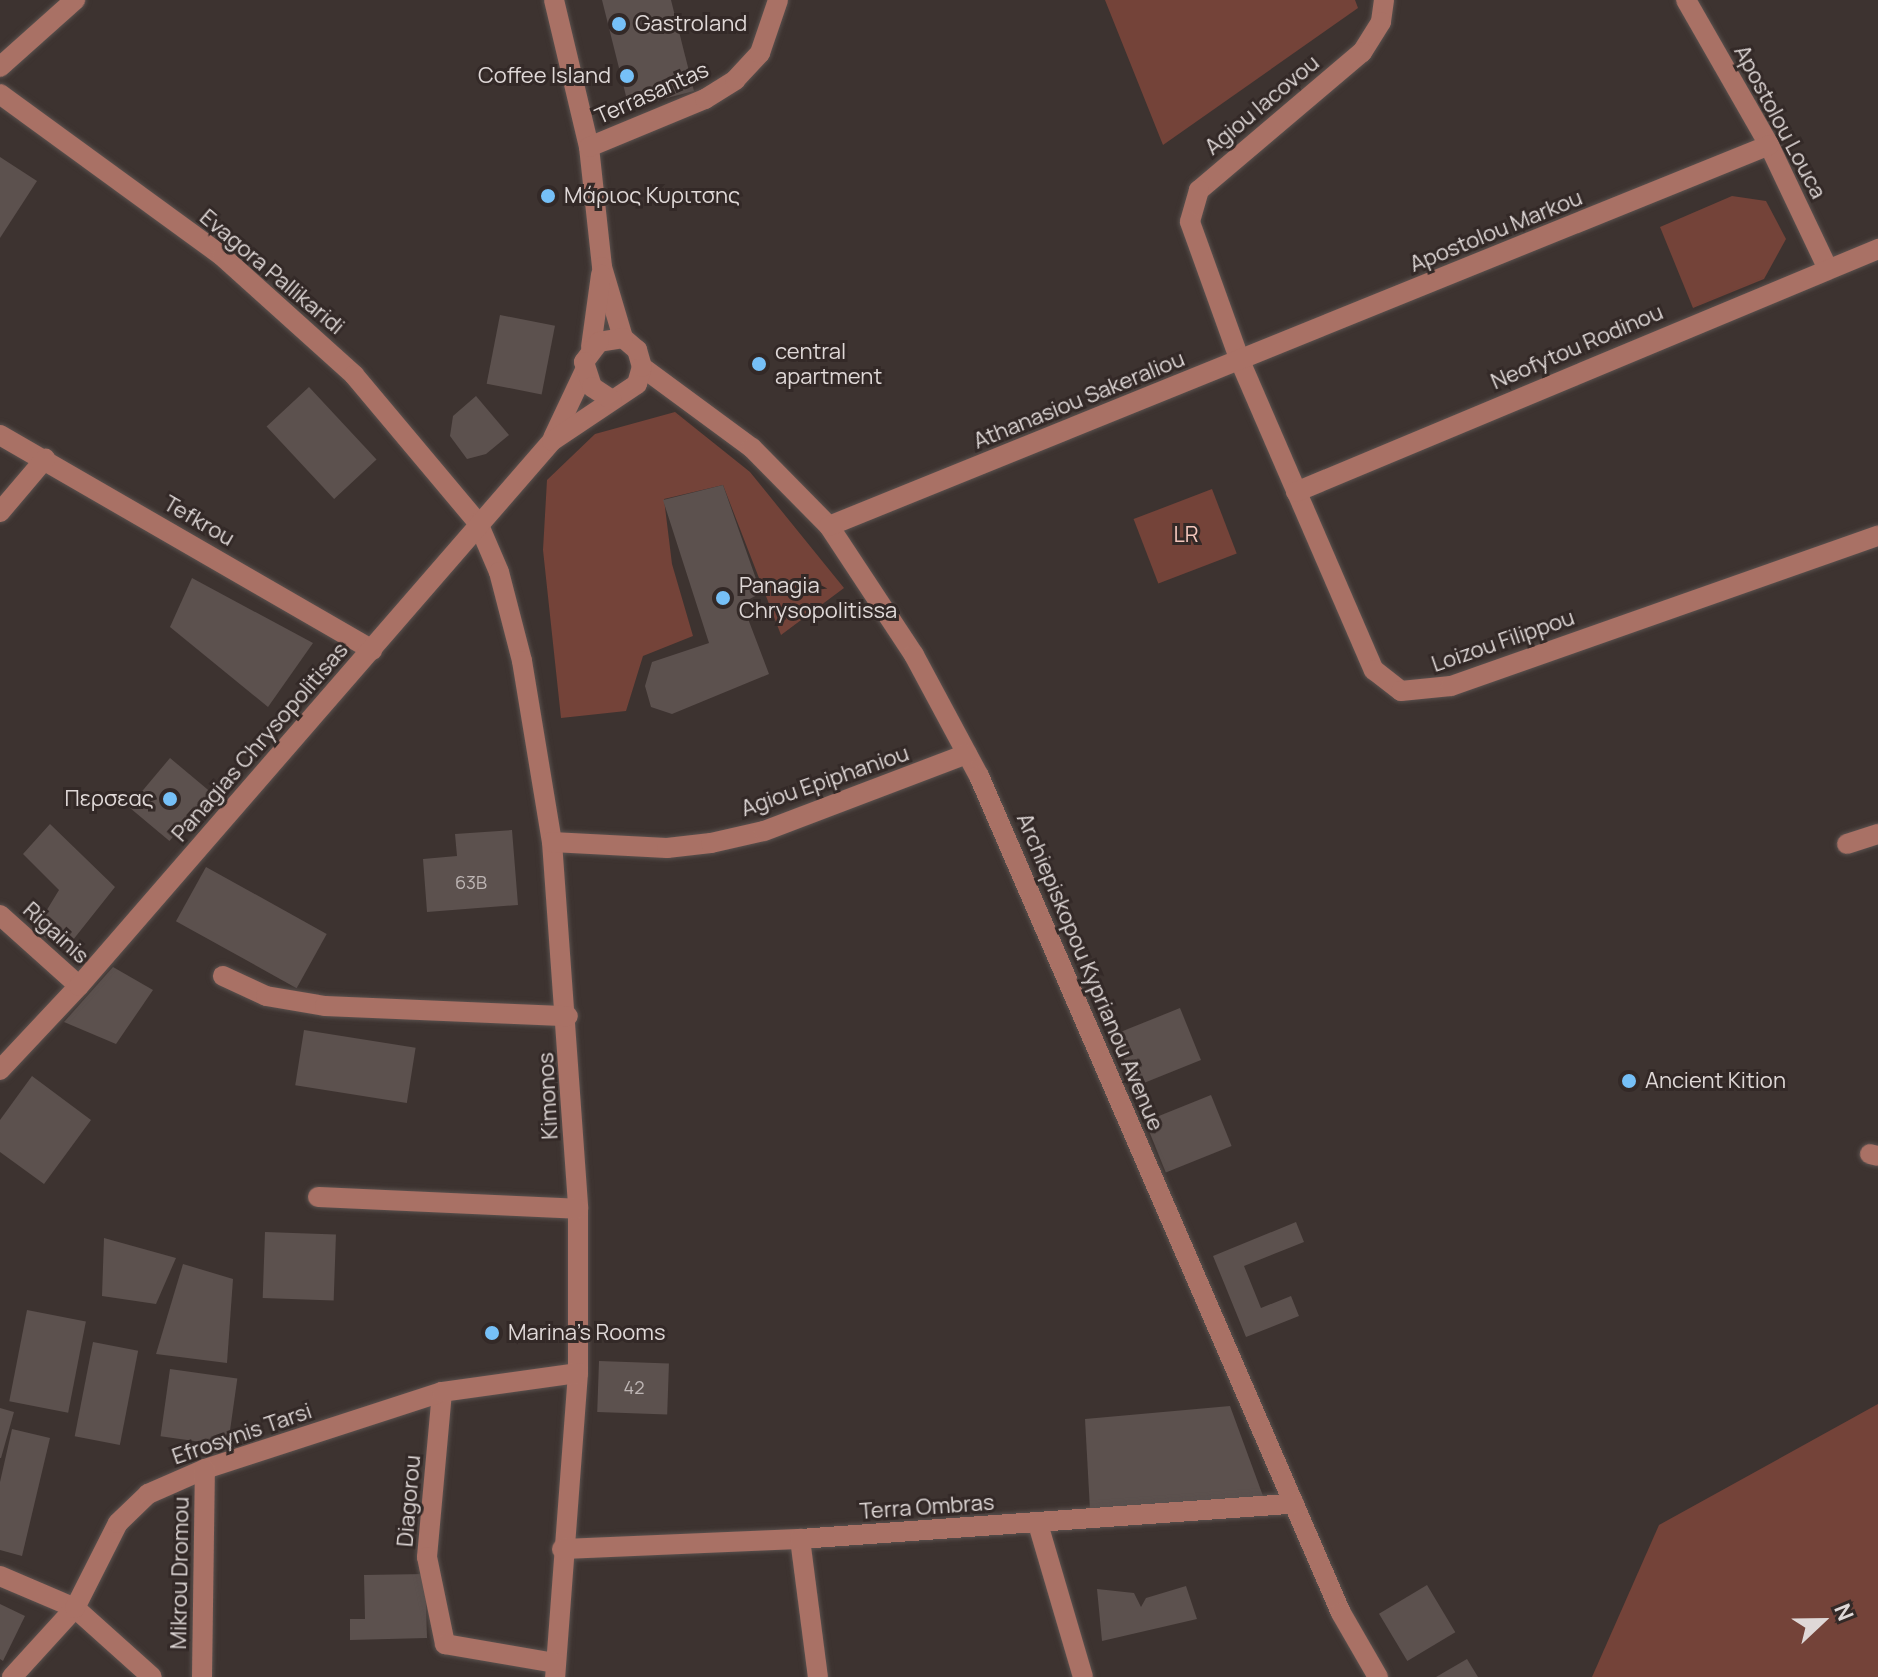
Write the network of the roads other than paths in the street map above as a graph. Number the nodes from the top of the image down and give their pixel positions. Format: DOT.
graph roads {
  1 [pos="75,0"];
  2 [pos="554,0"];
  3 [pos="778,0"];
  4 [pos="1384,0"];
  5 [pos="1686,0"];
  6 [pos="0,67"];
  7 [pos="0,94"];
  8 [pos="1769,145"];
  9 [pos="589,147"];
  10 [pos="1878,249"];
  11 [pos="602,267"];
  12 [pos="1828,269"];
  13 [pos="623,338"];
  14 [pos="591,347"];
  15 [pos="1240,361"];
  16 [pos="642,367"];
  17 [pos="585,370"];
  18 [pos="612,400"];
  19 [pos="0,435"];
  20 [pos="552,441"];
  21 [pos="45,459"];
  22 [pos="1296,492"];
  23 [pos="0,512"];
  24 [pos="478,523"];
  25 [pos="829,526"];
  26 [pos="1878,536"];
  27 [pos="372,650"];
  28 [pos="967,754"];
  29 [pos="1878,834"];
  30 [pos="552,842"];
  31 [pos="1847,844"];
  32 [pos="0,915"];
  33 [pos="223,976"];
  34 [pos="79,986"];
  35 [pos="568,1016"];
  36 [pos="0,1070"];
  37 [pos="318,1197"];
  38 [pos="578,1209"];
  39 [pos="578,1373"];
  40 [pos="442,1392"];
  41 [pos="205,1469"];
  42 [pos="1294,1504"];
  43 [pos="1038,1524"];
  44 [pos="800,1539"];
  45 [pos="562,1549"];
  46 [pos="0,1576"];
  47 [pos="75,1608"];
  48 [pos="555,1670"];
  49 [pos="12,1677"];
  50 [pos="152,1677"];
  51 [pos="202,1677"];
  52 [pos="818,1677"];
  53 [pos="1083,1677"];
  54 [pos="1378,1677"];
  1 -- 6 [label="street"];
  2 -- 9 [label="street"];
  3 -- 9 [label="street, Terrasantas"];
  4 -- 15 [label="street, Agiou Iacovou"];
  5 -- 8 [label="street, Apostolou Louca"];
  7 -- 24 [label="street, Evagora Pallikaridi"];
  8 -- 12 [label="street, Apostolou Louca"];
  8 -- 15 [label="street, Apostolou Markou"];
  9 -- 11 [label="street"];
  10 -- 12 [label="street, Neofytou Rodinou"];
  11 -- 13 [label="street, Archiepiskopou Kyprianou Avenue"];
  11 -- 14 [label="street"];
  12 -- 22 [label="street, Neofytou Rodinou"];
  13 -- 14 [label="street"];
  13 -- 16 [label="street, Archiepiskopou Kyprianou Avenue"];
  14 -- 17 [label="street"];
  15 -- 22 [label="street, Loizou Filippou"];
  15 -- 25 [label="street, Athanasiou Sakeraliou"];
  16 -- 18 [label="street"];
  16 -- 25 [label="street, Archiepiskopou Kyprianou Avenue"];
  17 -- 18 [label="street"];
  17 -- 20 [label="street, Panagias Chrysopolitisas"];
  18 -- 20 [label="street, Panagias Chrysopolitisas"];
  19 -- 21 [label="street, Tefkrou"];
  20 -- 24 [label="street, Panagias Chrysopolitisas"];
  21 -- 23 [label="street"];
  21 -- 27 [label="street, Tefkrou"];
  22 -- 26 [label="street, Loizou Filippou"];
  24 -- 27 [label="street, Panagias Chrysopolitisas"];
  24 -- 30 [label="street, Kimonos"];
  25 -- 28 [label="street, Archiepiskopou Kyprianou Avenue"];
  27 -- 34 [label="street, Panagias Chrysopolitisas"];
  28 -- 30 [label="street, Agiou Epiphaniou"];
  28 -- 42 [label="street, Archiepiskopou Kyprianou Avenue"];
  29 -- 31 [label="street"];
  30 -- 35 [label="street, Kimonos"];
  32 -- 34 [label="street, Rigainis"];
  33 -- 35 [label="street"];
  34 -- 36 [label="street, Panagias Chrysopolitisas"];
  35 -- 38 [label="street, Kimonos"];
  37 -- 38 [label="street"];
  38 -- 39 [label="street, Kimonos"];
  39 -- 40 [label="street, Efrosynis Tarsi"];
  39 -- 45 [label="street, Kimonos"];
  40 -- 41 [label="street, Efrosynis Tarsi"];
  40 -- 48 [label="street, Diagorou"];
  41 -- 47 [label="street, Efrosynis Tarsi"];
  41 -- 51 [label="street, Mikrou Dromou"];
  42 -- 43 [label="street, Terra Ombras"];
  42 -- 54 [label="street, Archiepiskopou Kyprianou Avenue"];
  43 -- 44 [label="street, Terra Ombras"];
  43 -- 53 [label="street"];
  44 -- 45 [label="street, Terra Ombras"];
  44 -- 52 [label="street"];
  45 -- 48 [label="street, Kimonos"];
  46 -- 47 [label="street"];
  47 -- 49 [label="street, Efrosynis Tarsi"];
  47 -- 50 [label="street"];
}
